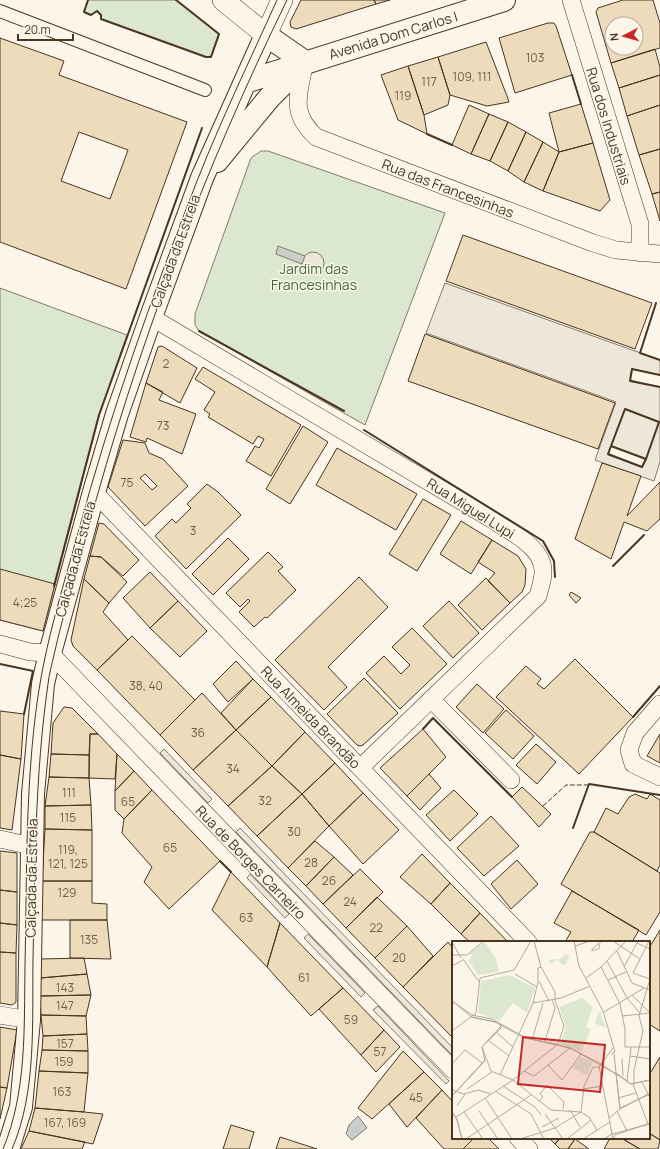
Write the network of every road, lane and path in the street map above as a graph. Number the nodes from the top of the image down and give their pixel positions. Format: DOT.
graph roads {
  1 [pos="223,0"];
  2 [pos="282,0"];
  3 [pos="504,0"];
  4 [pos="571,0"];
  5 [pos="0,11"];
  6 [pos="266,35"];
  7 [pos="306,62"];
  8 [pos="245,82"];
  9 [pos="206,90"];
  10 [pos="202,178"];
  11 [pos="640,253"];
  12 [pos="660,254"];
  13 [pos="151,317"];
  14 [pos="94,492"];
  15 [pos="0,644"];
  16 [pos="50,653"];
  17 [pos="431,699"];
  18 [pos="660,704"];
  19 [pos="360,768"];
  20 [pos="660,778"];
  21 [pos="511,780"];
  22 [pos="0,840"];
  23 [pos="31,846"];
  24 [pos="527,941"];
  25 [pos="0,1015"];
  26 [pos="28,1020"];
  27 [pos="452,1069"];
  28 [pos="519,1139"];
  29 [pos="8,1149"];
  30 [pos="529,1149"];
  1 -- 6 [label="street"];
  2 -- 6 [label="street, Calçada da Estrela"];
  3 -- 7 [label="main road, Avenida Dom Carlos I"];
  4 -- 11 [label="street, Rua dos Industriais"];
  5 -- 9 [label="street"];
  6 -- 7 [label="main road"];
  6 -- 8 [label="main road, Calçada da Estrela"];
  7 -- 8 [label="main road, Avenida Dom Carlos I"];
  7 -- 10 [label="main road, Avenida Dom Carlos I"];
  7 -- 11 [label="street, Rua das Francesinhas"];
  8 -- 10 [label="main road, Calçada da Estrela"];
  10 -- 13 [label="main road, Calçada da Estrela"];
  11 -- 12 [label="street, Rua das Francesinhas"];
  13 -- 14 [label="main road, Calçada da Estrela"];
  13 -- 17 [label="street, Rua Miguel Lupi"];
  14 -- 16 [label="main road, Calçada da Estrela"];
  14 -- 19 [label="street, Rua Almeida Brandão"];
  15 -- 16 [label="street"];
  16 -- 23 [label="main road, Calçada da Estrela"];
  16 -- 27 [label="street, Rua de Borges Carneiro"];
  17 -- 19 [label="street, Rua Miguel Lupi"];
  17 -- 21 [label="street"];
  18 -- 20 [label="street"];
  19 -- 24 [label="street, Rua Almeida Brandão"];
  22 -- 23 [label="street"];
  23 -- 26 [label="main road, Calçada da Estrela"];
  25 -- 26 [label="street"];
  26 -- 29 [label="main road, Calçada da Estrela"];
  28 -- 30 [label="street"];
}
